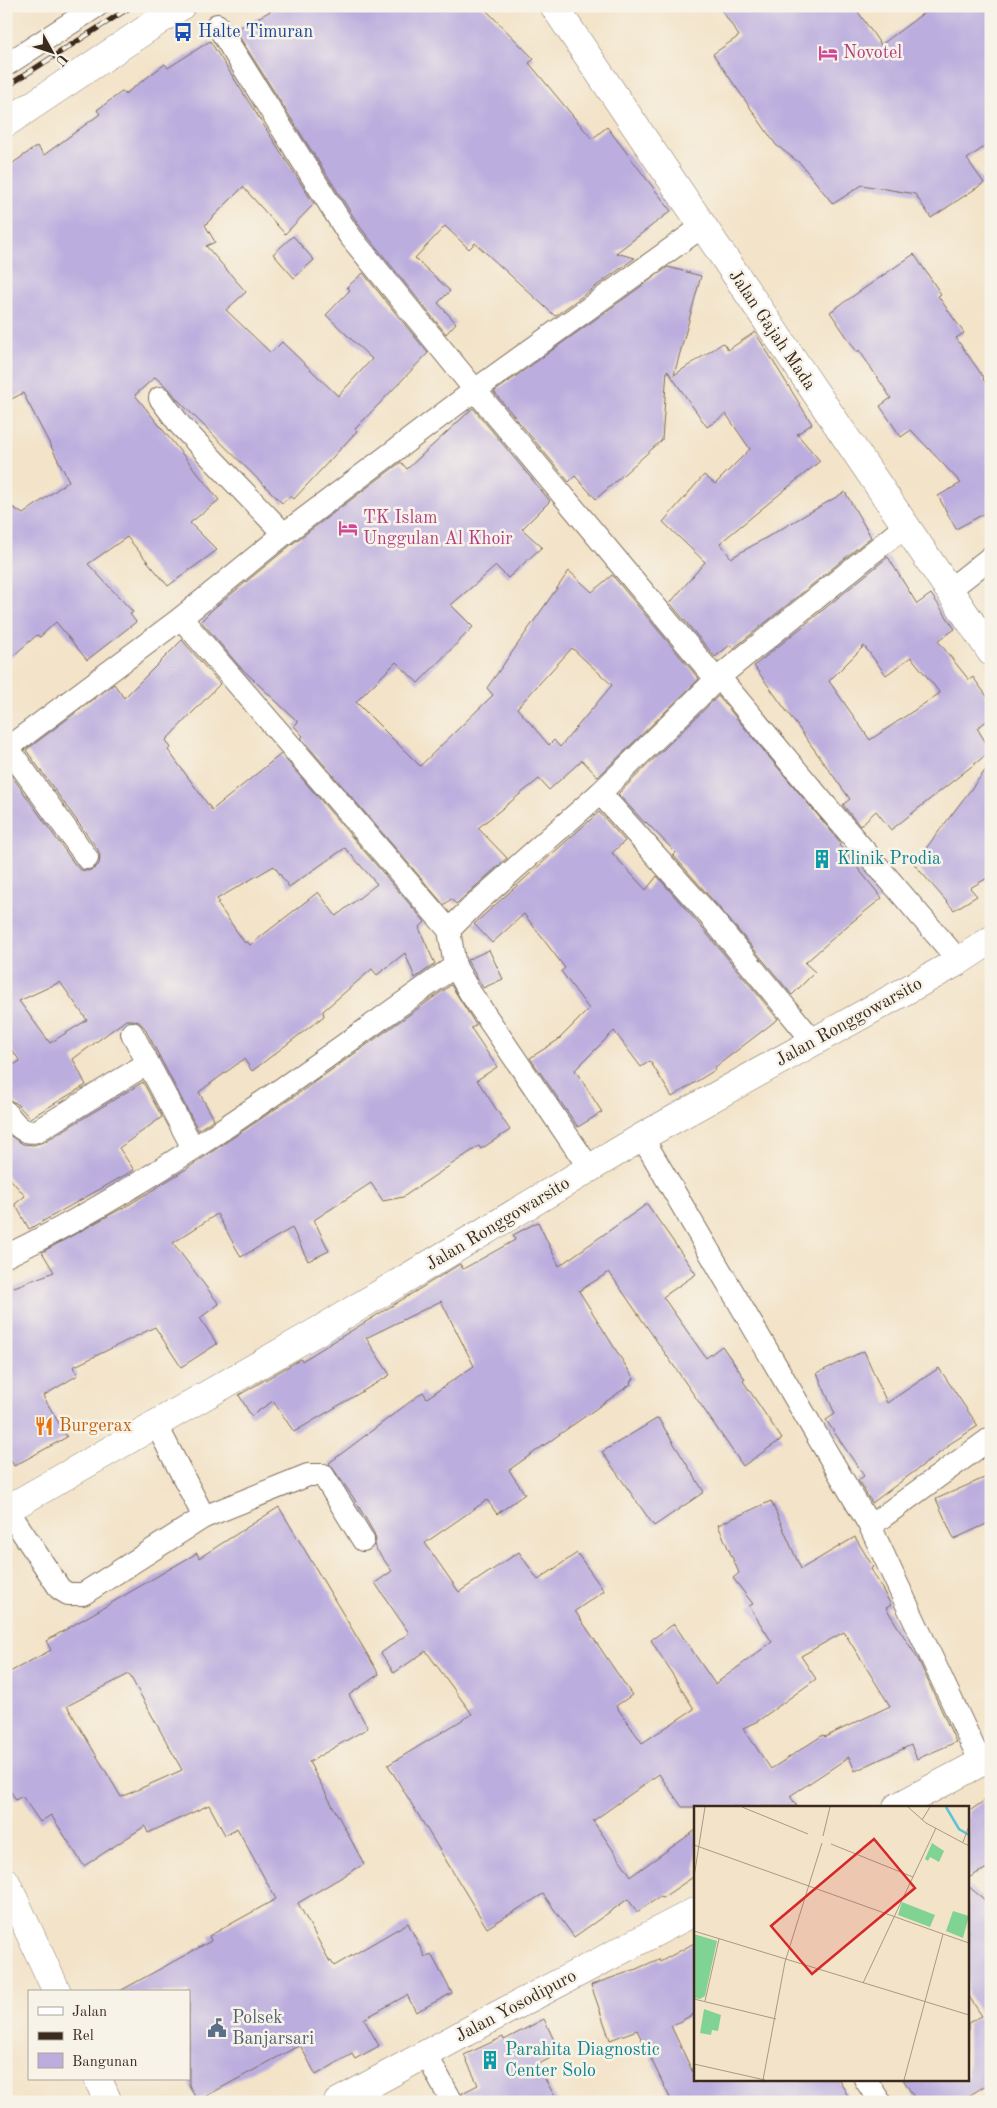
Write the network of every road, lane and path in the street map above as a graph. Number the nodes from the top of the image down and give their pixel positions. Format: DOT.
graph roads {
  1 [pos="97,6"];
  2 [pos="181,6"];
  3 [pos="554,6"];
  4 [pos="217,25"];
  5 [pos="6,65"];
  6 [pos="6,123"];
  7 [pos="702,226"];
  8 [pos="475,390"];
  9 [pos="160,398"];
  10 [pos="905,526"];
  11 [pos="284,534"];
  12 [pos="991,557"];
  13 [pos="949,590"];
  14 [pos="181,618"];
  15 [pos="991,652"];
  16 [pos="718,678"];
  17 [pos="7,748"];
  18 [pos="600,793"];
  19 [pos="86,858"];
  20 [pos="449,930"];
  21 [pos="991,940"];
  22 [pos="959,962"];
  23 [pos="455,966"];
  24 [pos="132,1033"];
  25 [pos="814,1042"];
  26 [pos="148,1064"];
  27 [pos="6,1112"];
  28 [pos="642,1137"];
  29 [pos="193,1148"];
  30 [pos="590,1169"];
  31 [pos="6,1256"];
  32 [pos="156,1424"];
  33 [pos="991,1438"];
  34 [pos="7,1510"];
  35 [pos="204,1516"];
  36 [pos="870,1526"];
  37 [pos="363,1540"];
  38 [pos="986,1760"];
  39 [pos="899,1806"];
  40 [pos="6,1882"];
  41 [pos="694,1913"];
  42 [pos="56,1990"];
  43 [pos="426,2054"];
  44 [pos="98,2080"];
  45 [pos="866,2080"];
  46 [pos="108,2102"];
  47 [pos="338,2102"];
  48 [pos="452,2102"];
  49 [pos="880,2102"];
  1 -- 5 [label="street"];
  2 -- 6 [label="main road"];
  3 -- 7 [label="main road, Jalan Gajah Mada"];
  4 -- 8 [label="street"];
  7 -- 8 [label="street"];
  7 -- 10 [label="main road, Jalan Gajah Mada"];
  8 -- 11 [label="street"];
  8 -- 16 [label="street"];
  9 -- 11 [label="street"];
  10 -- 13 [label="main road, Jalan Gajah Mada"];
  10 -- 16 [label="street"];
  11 -- 14 [label="street"];
  12 -- 13 [label="street"];
  13 -- 15 [label="main road, Jalan Gajah Mada"];
  14 -- 17 [label="street"];
  14 -- 20 [label="street"];
  16 -- 18 [label="street"];
  16 -- 22 [label="street"];
  17 -- 19 [label="street"];
  18 -- 20 [label="street"];
  18 -- 25 [label="street"];
  20 -- 23 [label="street"];
  21 -- 22 [label="main road, Jalan Ronggowarsito"];
  22 -- 25 [label="main road, Jalan Ronggowarsito"];
  23 -- 29 [label="street"];
  23 -- 30 [label="street"];
  24 -- 26 [label="street"];
  25 -- 28 [label="main road, Jalan Ronggowarsito"];
  26 -- 27 [label="street"];
  26 -- 29 [label="street"];
  28 -- 30 [label="main road, Jalan Ronggowarsito"];
  28 -- 36 [label="street"];
  29 -- 31 [label="street"];
  30 -- 32 [label="main road, Jalan Ronggowarsito"];
  32 -- 34 [label="main road, Jalan Ronggowarsito"];
  32 -- 35 [label="street"];
  33 -- 36 [label="street"];
  34 -- 35 [label="street"];
  35 -- 37 [label="street"];
  36 -- 38 [label="street"];
  38 -- 39 [label="main road"];
  40 -- 42 [label="main road"];
  41 -- 43 [label="main road, Jalan Yosodipuro"];
  43 -- 47 [label="main road, Jalan Yosodipuro"];
  43 -- 48 [label="street"];
  44 -- 46 [label="main road"];
  45 -- 49 [label="street"];
}
